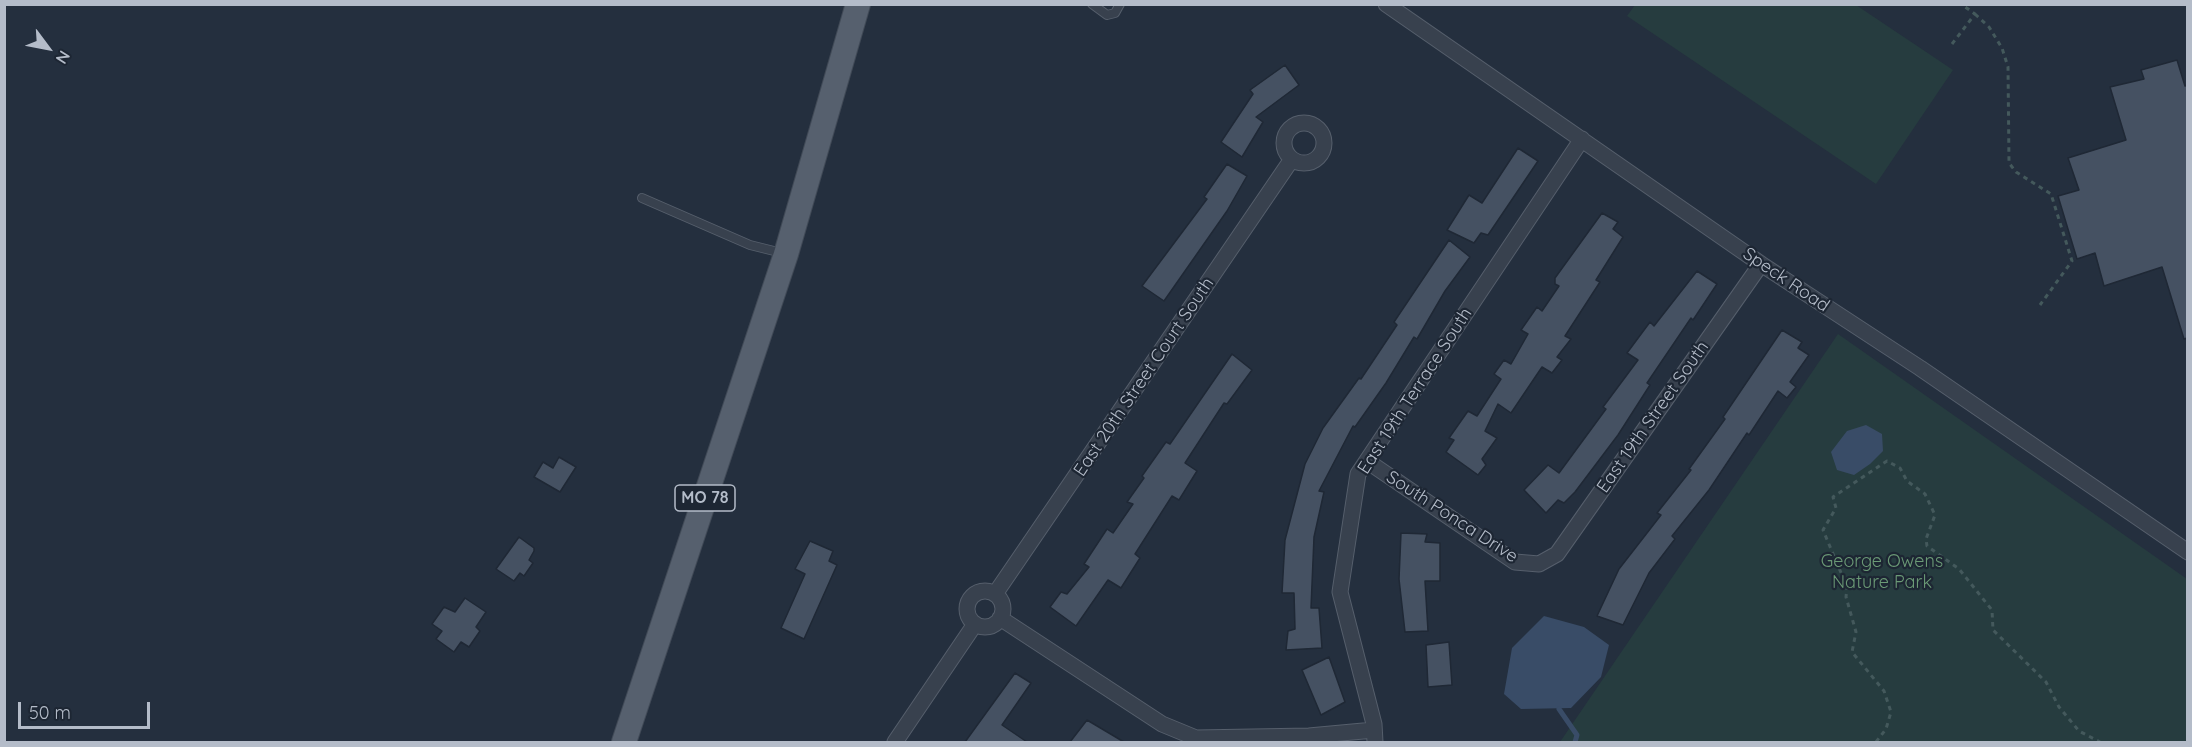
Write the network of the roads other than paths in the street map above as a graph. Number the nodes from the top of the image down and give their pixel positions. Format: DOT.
graph roads {
  1 [pos="858,4"];
  2 [pos="1092,4"];
  3 [pos="1120,4"];
  4 [pos="1386,4"];
  5 [pos="1582,139"];
  6 [pos="1292,159"];
  7 [pos="642,198"];
  8 [pos="786,254"];
  9 [pos="1761,264"];
  10 [pos="1367,461"];
  11 [pos="2187,552"];
  12 [pos="1539,564"];
  13 [pos="995,594"];
  14 [pos="1000,618"];
  15 [pos="975,624"];
  16 [pos="1375,736"];
  17 [pos="624,742"];
  18 [pos="895,742"];
  1 -- 8 [label="main road, MO 78"];
  2 -- 3 [label="lane"];
  4 -- 5 [label="street, Speck Road"];
  5 -- 9 [label="street, Speck Road"];
  5 -- 10 [label="street, East 19th Terrace South"];
  6 -- 13 [label="street, East 20th Street Court South"];
  7 -- 8 [label="lane"];
  8 -- 17 [label="main road, MO 78"];
  9 -- 11 [label="street, Speck Road"];
  9 -- 12 [label="street, East 19th Street South"];
  10 -- 12 [label="street, South Ponca Drive"];
  10 -- 16 [label="street, East 19th Terrace South"];
  13 -- 14 [label="street"];
  13 -- 15 [label="street"];
  14 -- 15 [label="street"];
  14 -- 16 [label="street"];
  15 -- 18 [label="street"];
}
